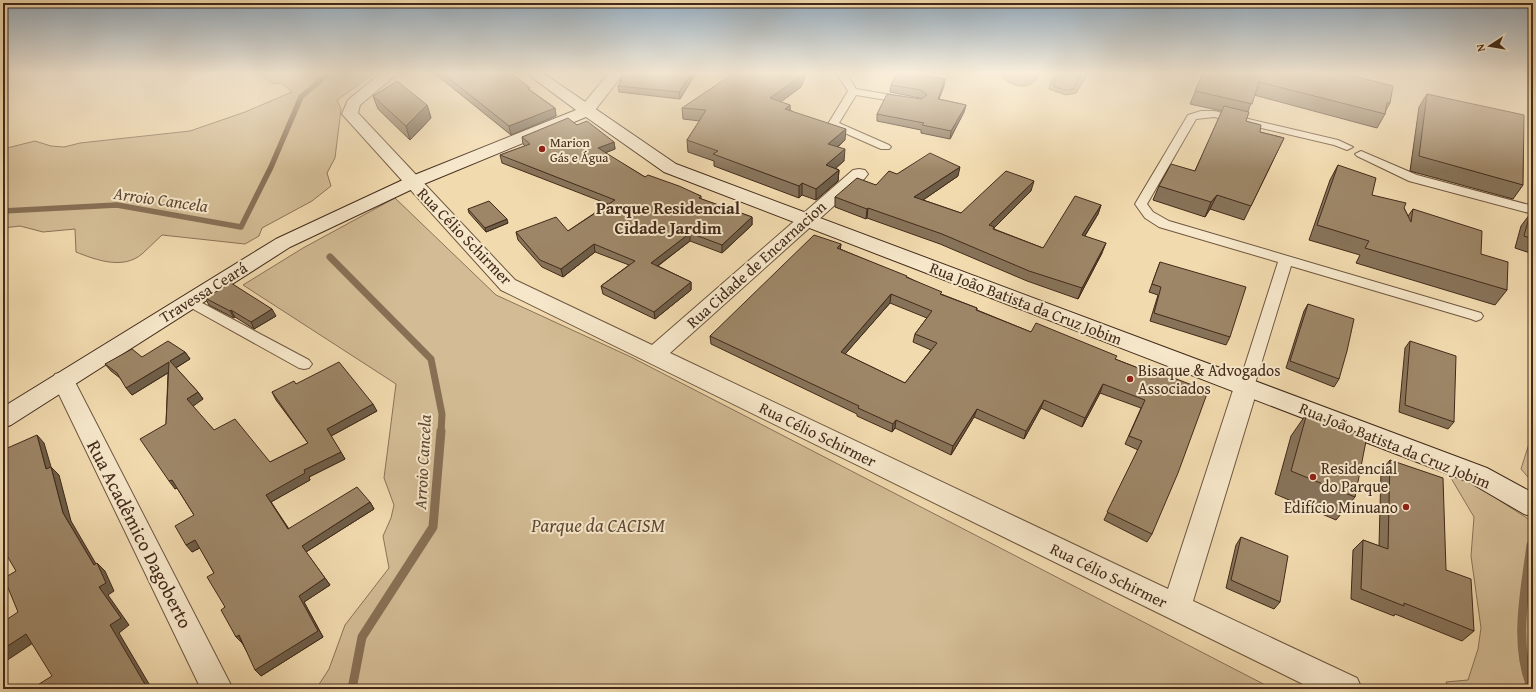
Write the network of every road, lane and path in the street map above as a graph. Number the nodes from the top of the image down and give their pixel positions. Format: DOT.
graph roads {
  1 [pos="352,105"];
  2 [pos="578,105"];
  3 [pos="591,105"];
  4 [pos="844,105"];
  5 [pos="586,111"];
  6 [pos="885,147"];
  7 [pos="1347,147"];
  8 [pos="1361,154"];
  9 [pos="859,174"];
  10 [pos="413,182"];
  11 [pos="1533,210"];
  12 [pos="806,220"];
  13 [pos="1286,259"];
  14 [pos="189,301"];
  15 [pos="1476,316"];
  16 [pos="654,355"];
  17 [pos="304,364"];
  18 [pos="63,380"];
  19 [pos="1246,387"];
  20 [pos="3,419"];
  21 [pos="1533,506"];
  22 [pos="1178,608"];
  23 [pos="217,689"];
  24 [pos="1346,689"];
  1 -- 10 [label="street, Rua Célio Schirmer"];
  2 -- 5 [label="street, Rua João Batista da Cruz Jobim"];
  3 -- 5 [label="street"];
  4 -- 6 [label="lane"];
  5 -- 10 [label="street, Travessa Ceará"];
  5 -- 12 [label="street, Rua João Batista da Cruz Jobim"];
  7 -- 13 [label="lane"];
  8 -- 11 [label="lane"];
  9 -- 12 [label="street, Rua Cidade de Encarnacion"];
  10 -- 14 [label="street, Travessa Ceará"];
  10 -- 16 [label="street, Rua Célio Schirmer"];
  12 -- 16 [label="street, Rua Cidade de Encarnacion"];
  12 -- 19 [label="street, Rua João Batista da Cruz Jobim"];
  13 -- 15 [label="lane"];
  13 -- 19 [label="lane"];
  14 -- 17 [label="lane"];
  14 -- 18 [label="street, Travessa Ceará"];
  16 -- 22 [label="street, Rua Célio Schirmer"];
  18 -- 20 [label="street, Travessa Ceará"];
  18 -- 23 [label="street, Rua Acadêmico Dagoberto"];
  19 -- 21 [label="street, Rua João Batista da Cruz Jobim"];
  19 -- 22 [label="street"];
  22 -- 24 [label="street, Rua Célio Schirmer"];
}
